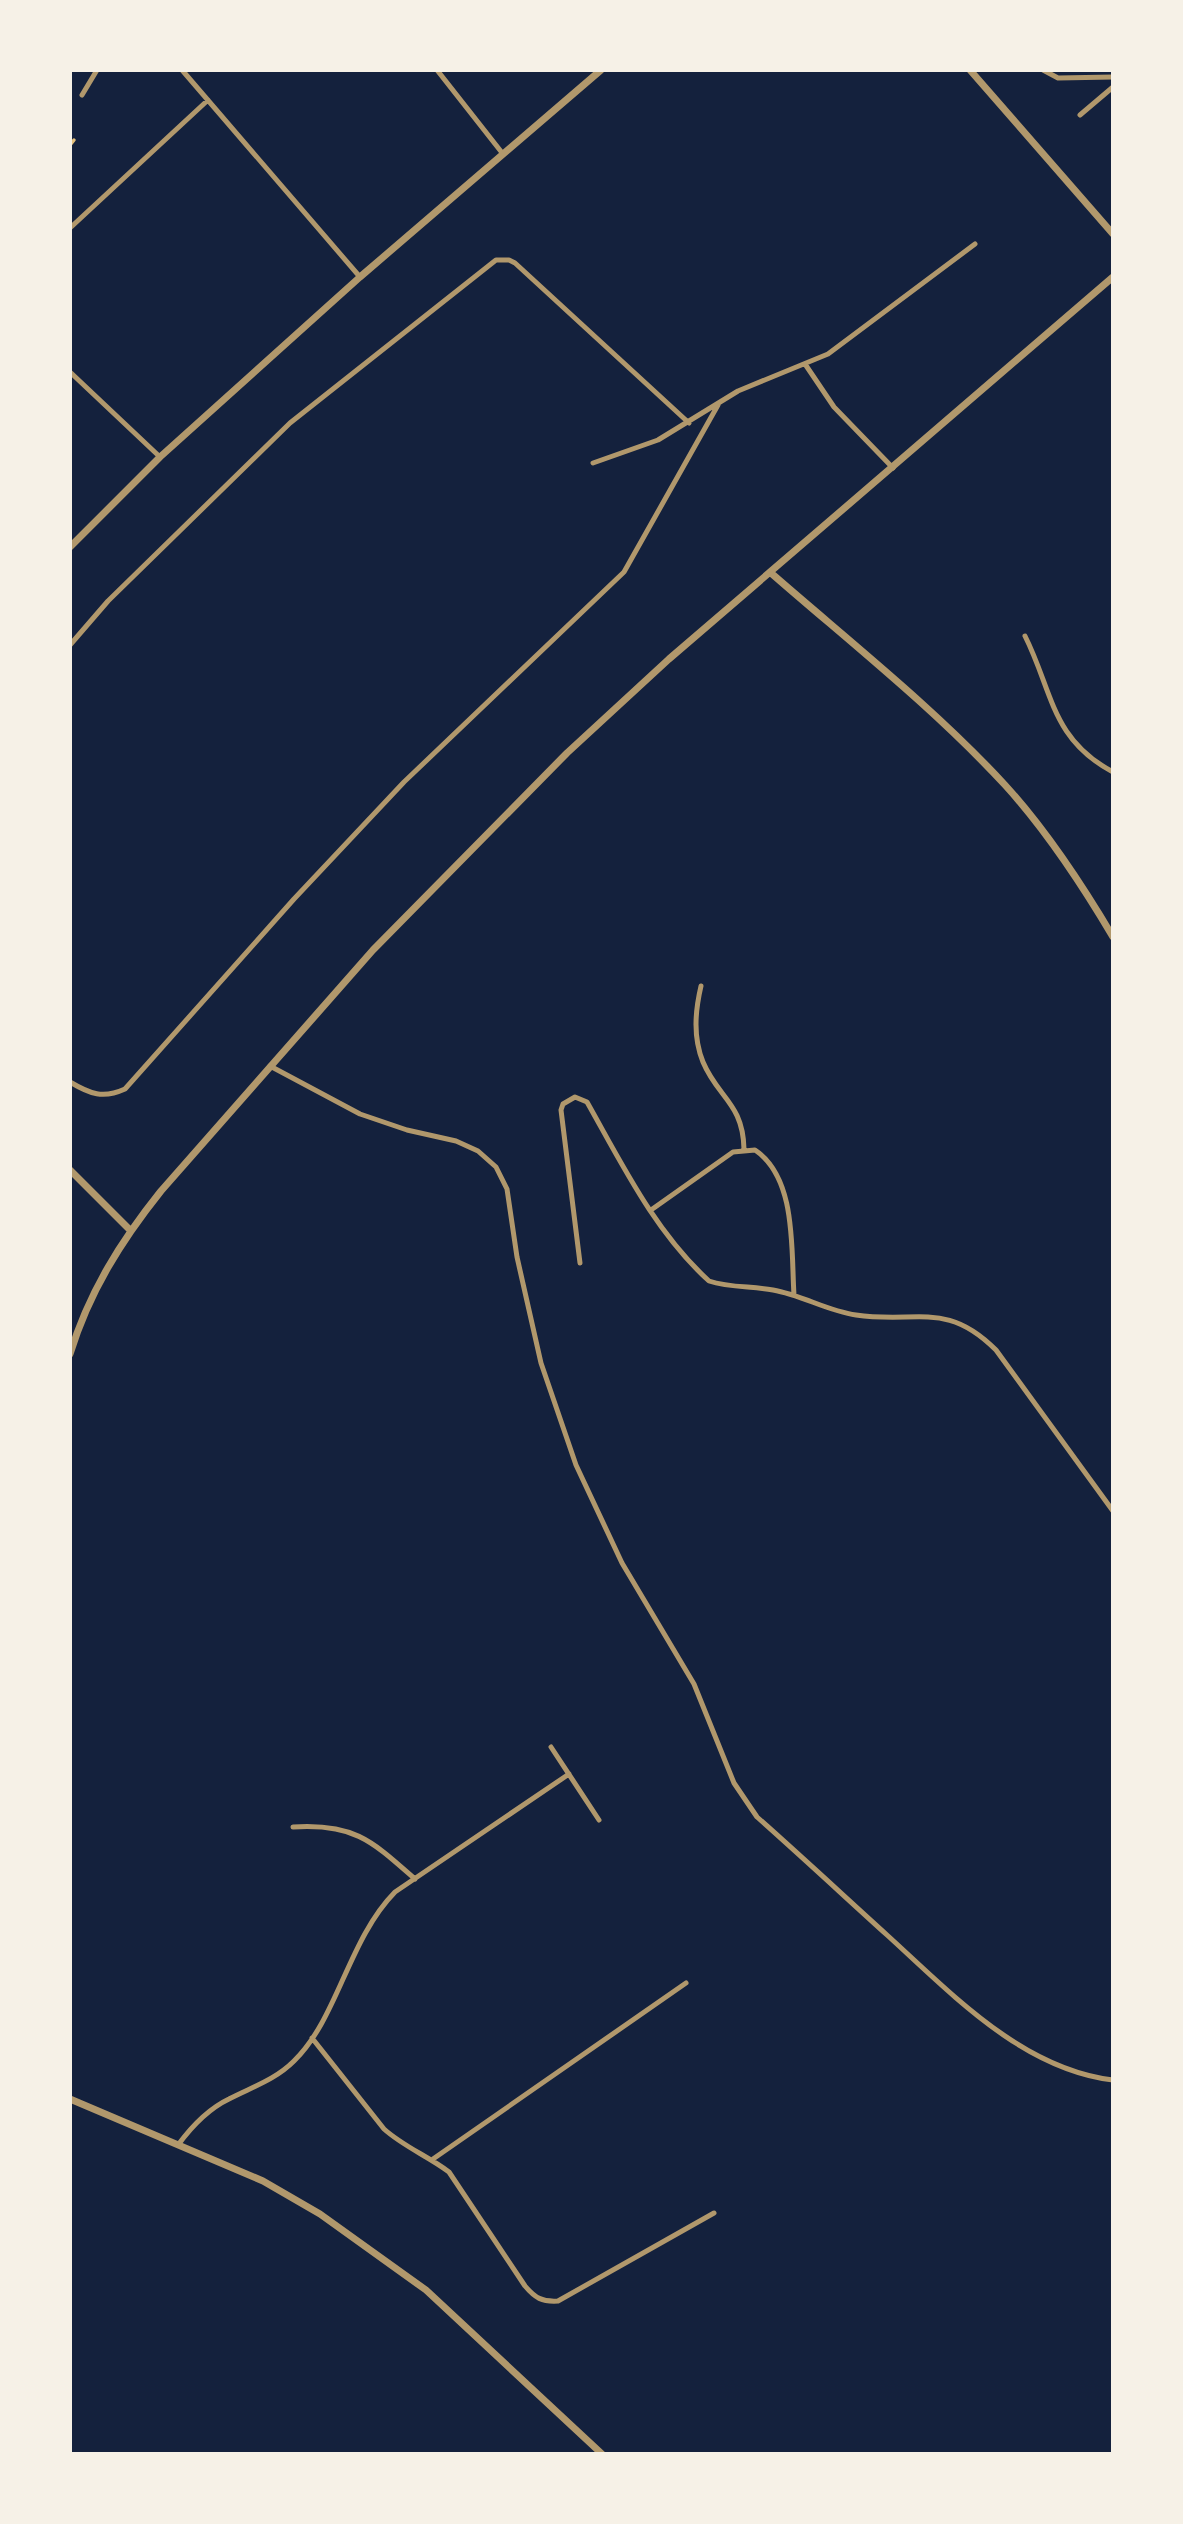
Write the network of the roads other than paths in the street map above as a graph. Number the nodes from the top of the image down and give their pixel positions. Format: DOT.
graph roads {
  1 [pos="97,70"];
  2 [pos="182,70"];
  3 [pos="437,70"];
  4 [pos="601,70"];
  5 [pos="970,70"];
  6 [pos="1042,70"];
  7 [pos="1113,77"];
  8 [pos="1113,87"];
  9 [pos="82,95"];
  10 [pos="208,100"];
  11 [pos="1080,115"];
  12 [pos="503,154"];
  13 [pos="70,229"];
  14 [pos="1113,234"];
  15 [pos="975,244"];
  16 [pos="360,277"];
  17 [pos="1113,277"];
  18 [pos="805,364"];
  19 [pos="70,372"];
  20 [pos="719,405"];
  21 [pos="689,423"];
  22 [pos="160,457"];
  23 [pos="593,463"];
  24 [pos="893,468"];
  25 [pos="70,547"];
  26 [pos="771,573"];
  27 [pos="1025,636"];
  28 [pos="70,645"];
  29 [pos="1113,772"];
  30 [pos="1113,937"];
  31 [pos="701,986"];
  32 [pos="270,1066"];
  33 [pos="70,1082"];
  34 [pos="744,1149"];
  35 [pos="70,1170"];
  36 [pos="651,1210"];
  37 [pos="130,1230"];
  38 [pos="580,1263"];
  39 [pos="794,1295"];
  40 [pos="70,1354"];
  41 [pos="1113,1511"];
  42 [pos="551,1748"];
  43 [pos="569,1774"];
  44 [pos="599,1820"];
  45 [pos="293,1827"];
  46 [pos="415,1880"];
  47 [pos="686,1983"];
  48 [pos="312,2038"];
  49 [pos="1113,2080"];
  50 [pos="70,2099"];
  51 [pos="178,2145"];
  52 [pos="433,2160"];
  53 [pos="714,2213"];
  54 [pos="602,2454"];
  1 -- 9 [label="lane"];
  2 -- 10 [label="lane"];
  3 -- 12 [label="lane"];
  4 -- 12 [label="street"];
  5 -- 14 [label="street"];
  6 -- 7 [label="lane"];
  8 -- 11 [label="lane"];
  10 -- 13 [label="lane"];
  10 -- 16 [label="lane"];
  12 -- 16 [label="street"];
  15 -- 18 [label="lane"];
  16 -- 22 [label="street"];
  17 -- 24 [label="street"];
  18 -- 20 [label="lane"];
  18 -- 24 [label="lane"];
  19 -- 22 [label="lane"];
  20 -- 21 [label="lane"];
  20 -- 33 [label="lane"];
  21 -- 23 [label="lane"];
  21 -- 28 [label="lane"];
  22 -- 25 [label="street"];
  24 -- 26 [label="street"];
  26 -- 30 [label="street"];
  26 -- 32 [label="street"];
  27 -- 29 [label="lane"];
  31 -- 34 [label="lane"];
  32 -- 37 [label="street"];
  32 -- 49 [label="lane"];
  34 -- 36 [label="lane"];
  34 -- 39 [label="lane"];
  35 -- 37 [label="street"];
  36 -- 38 [label="lane"];
  36 -- 39 [label="lane"];
  37 -- 40 [label="street"];
  39 -- 41 [label="lane"];
  42 -- 43 [label="lane"];
  43 -- 44 [label="lane"];
  43 -- 46 [label="lane"];
  45 -- 46 [label="lane"];
  46 -- 48 [label="lane"];
  47 -- 52 [label="lane"];
  48 -- 51 [label="lane"];
  48 -- 52 [label="lane"];
  50 -- 51 [label="street"];
  51 -- 54 [label="street"];
  52 -- 53 [label="lane"];
}
